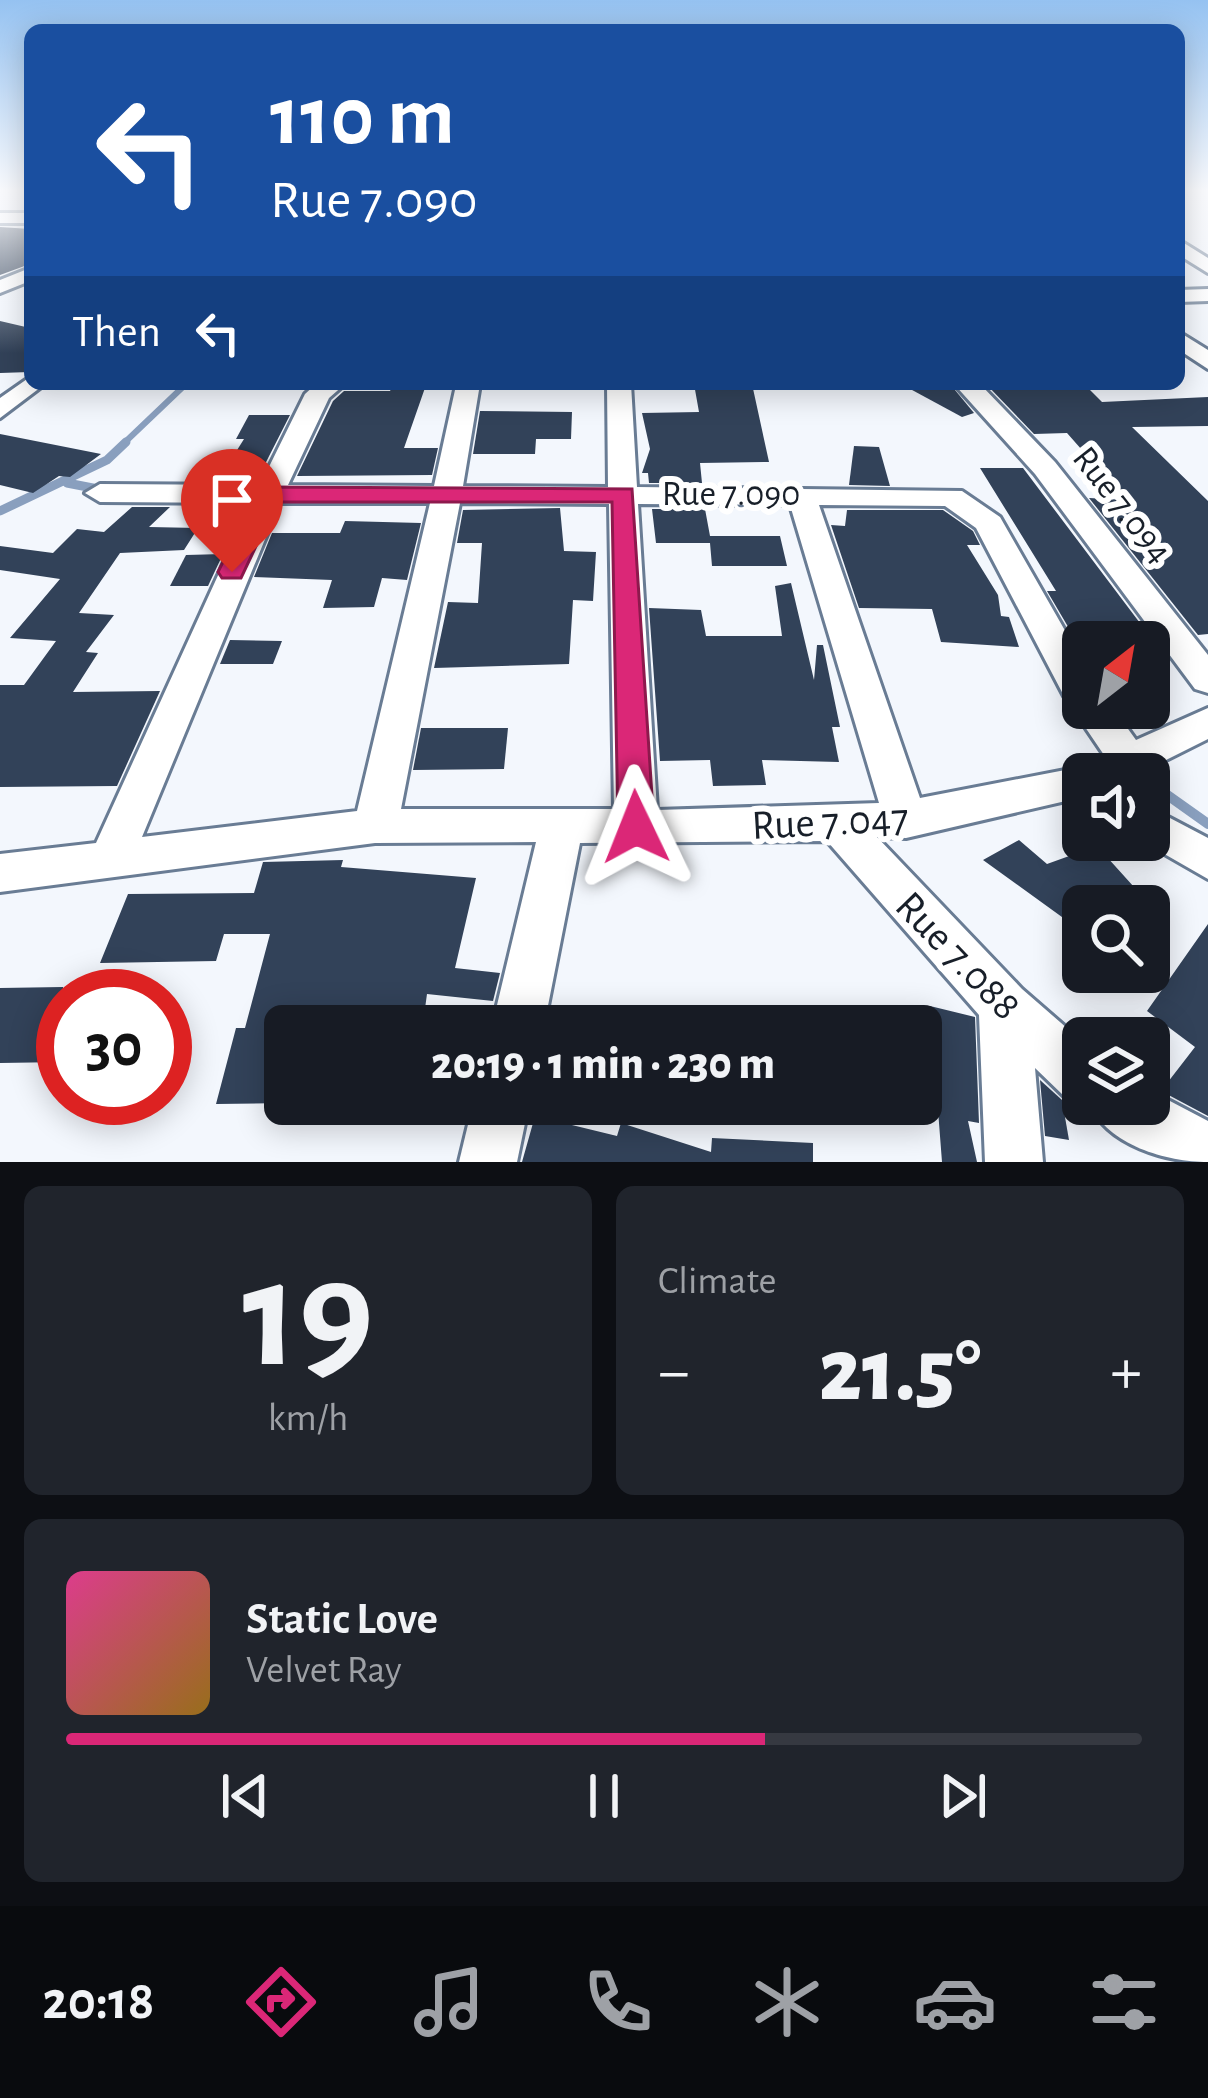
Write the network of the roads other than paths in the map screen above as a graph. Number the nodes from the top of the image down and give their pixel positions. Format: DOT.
graph roads {
  1 [pos="25,390"];
  2 [pos="324,390"];
  3 [pos="467,390"];
  4 [pos="619,390"];
  5 [pos="972,390"];
  6 [pos="0,410"];
  7 [pos="444,492"];
  8 [pos="100,493"];
  9 [pos="624,494"];
  10 [pos="801,494"];
  11 [pos="268,495"];
  12 [pos="1062,658"];
  13 [pos="1208,680"];
  14 [pos="1208,722"];
  15 [pos="1145,753"];
  16 [pos="1062,787"];
  17 [pos="906,820"];
  18 [pos="562,825"];
  19 [pos="375,826"];
  20 [pos="636,827"];
  21 [pos="840,827"];
  22 [pos="1170,837"];
  23 [pos="112,856"];
  24 [pos="1208,861"];
  25 [pos="0,873"];
  26 [pos="523,1005"];
  27 [pos="1004,1006"];
  28 [pos="1062,1058"];
  29 [pos="496,1125"];
  30 [pos="1158,1125"];
  31 [pos="1208,1151"];
  32 [pos="488,1162"];
  33 [pos="1014,1162"];
  1 -- 6 [label="street"];
  2 -- 11 [label="street"];
  3 -- 7 [label="street"];
  4 -- 9 [label="street"];
  5 -- 13 [label="street, Rue 7.094"];
  7 -- 9 [label="street, Rue 7.090"];
  7 -- 11 [label="street, Rue 7.090"];
  7 -- 19 [label="street"];
  8 -- 11 [label="street, Rue 7.090"];
  9 -- 10 [label="street, Rue 7.090"];
  9 -- 20 [label="street"];
  10 -- 12 [label="street, Rue 7.090"];
  10 -- 17 [label="street"];
  11 -- 23 [label="street"];
  14 -- 15 [label="street"];
  16 -- 17 [label="street, Rue 7.047"];
  17 -- 21 [label="street, Rue 7.047"];
  18 -- 19 [label="street, Rue 7.047"];
  18 -- 20 [label="street, Rue 7.047"];
  18 -- 26 [label="street"];
  19 -- 23 [label="street, Rue 7.047"];
  20 -- 21 [label="street, Rue 7.047"];
  21 -- 27 [label="street, Rue 7.088"];
  22 -- 24 [label="street"];
  23 -- 25 [label="street, Rue 7.047"];
  27 -- 28 [label="street, Rue 7.088"];
  27 -- 33 [label="street"];
  29 -- 32 [label="street"];
  30 -- 31 [label="street"];
}
